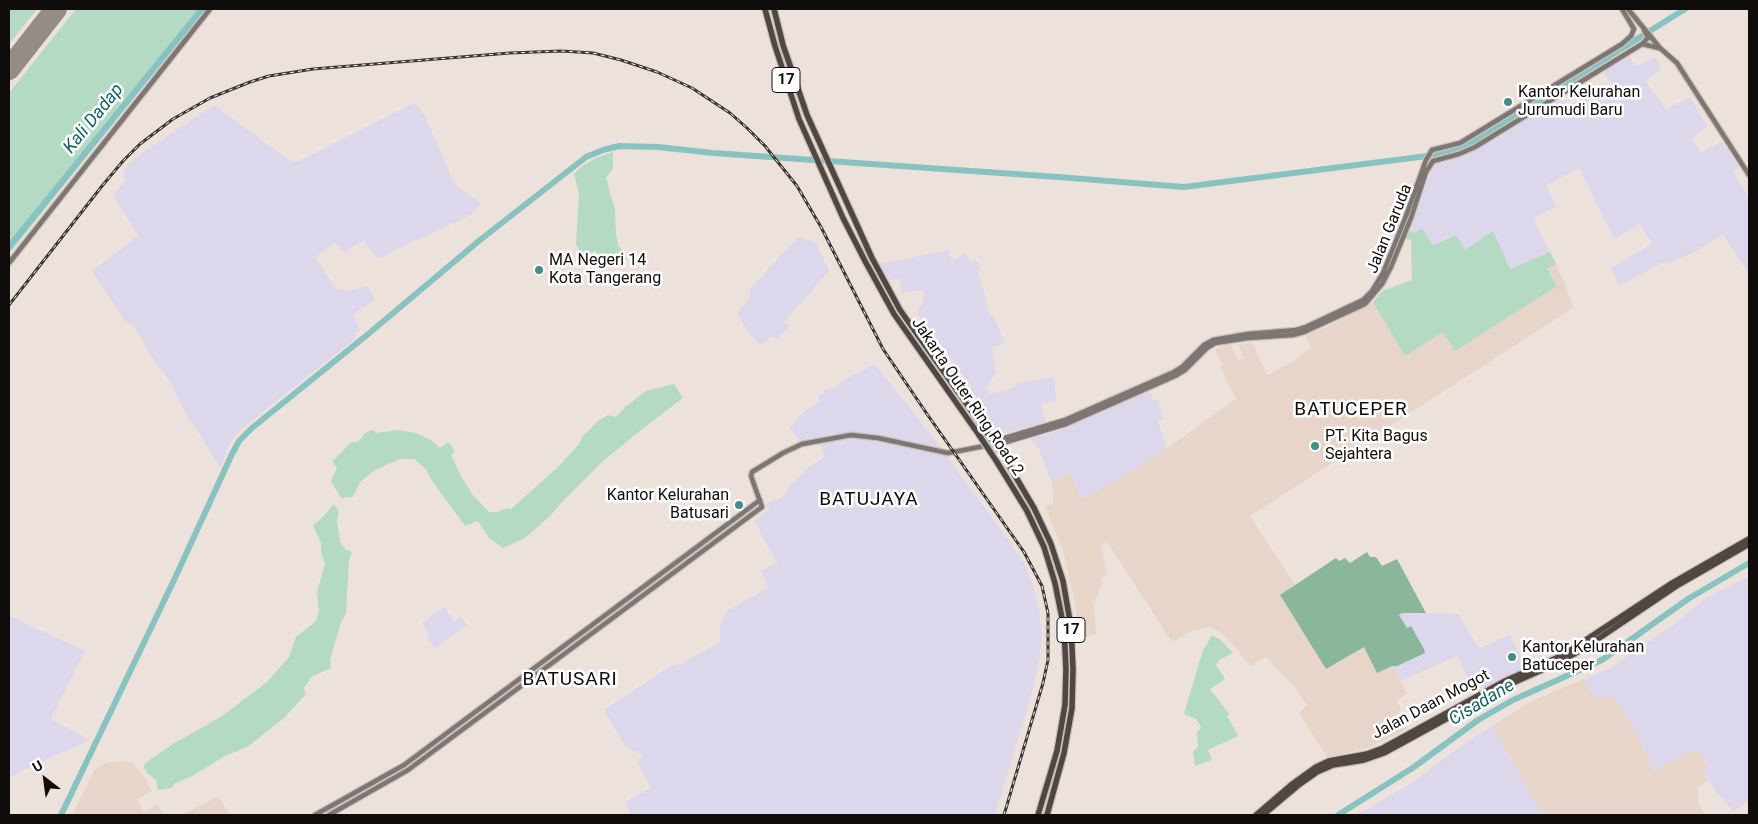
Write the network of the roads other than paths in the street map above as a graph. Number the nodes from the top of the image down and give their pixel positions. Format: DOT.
graph roads {
  1 [pos="210,9"];
  2 [pos="765,9"];
  3 [pos="774,9"];
  4 [pos="1622,9"];
  5 [pos="1628,9"];
  6 [pos="1646,32"];
  7 [pos="1642,44"];
  8 [pos="1660,48"];
  9 [pos="1509,114"];
  10 [pos="1513,121"];
  11 [pos="1749,175"];
  12 [pos="9,263"];
  13 [pos="1130,394"];
  14 [pos="760,500"];
  15 [pos="1749,539"];
  16 [pos="1749,544"];
  17 [pos="525,675"];
  18 [pos="528,680"];
  19 [pos="1262,813"];
  20 [pos="315,815"];
  21 [pos="329,815"];
  22 [pos="1038,815"];
  23 [pos="1047,815"];
  1 -- 12 [label="main road"];
  2 -- 22 [label="highway, Jakarta Outer Ring Road 2 / 17, bridge"];
  3 -- 23 [label="highway, Jakarta Outer Ring Road 2 / 17, bridge"];
  4 -- 9 [label="main road, Jalan Garuda"];
  5 -- 6 [label="main road"];
  6 -- 7 [label="main road, Jalan Garuda"];
  6 -- 8 [label="main road"];
  7 -- 8 [label="main road"];
  7 -- 10 [label="main road, Jalan Garuda"];
  8 -- 11 [label="main road"];
  9 -- 10 [label="main road"];
  9 -- 13 [label="main road, Jalan Garuda"];
  10 -- 13 [label="main road, Jalan Garuda"];
  13 -- 14 [label="main road, Jalan Garuda"];
  14 -- 17 [label="main road"];
  14 -- 18 [label="main road"];
  15 -- 19 [label="highway, Jalan Daan Mogot"];
  16 -- 19 [label="highway, Jalan Daan Mogot"];
  17 -- 18 [label="main road"];
  17 -- 20 [label="main road"];
  18 -- 21 [label="main road"];
}
